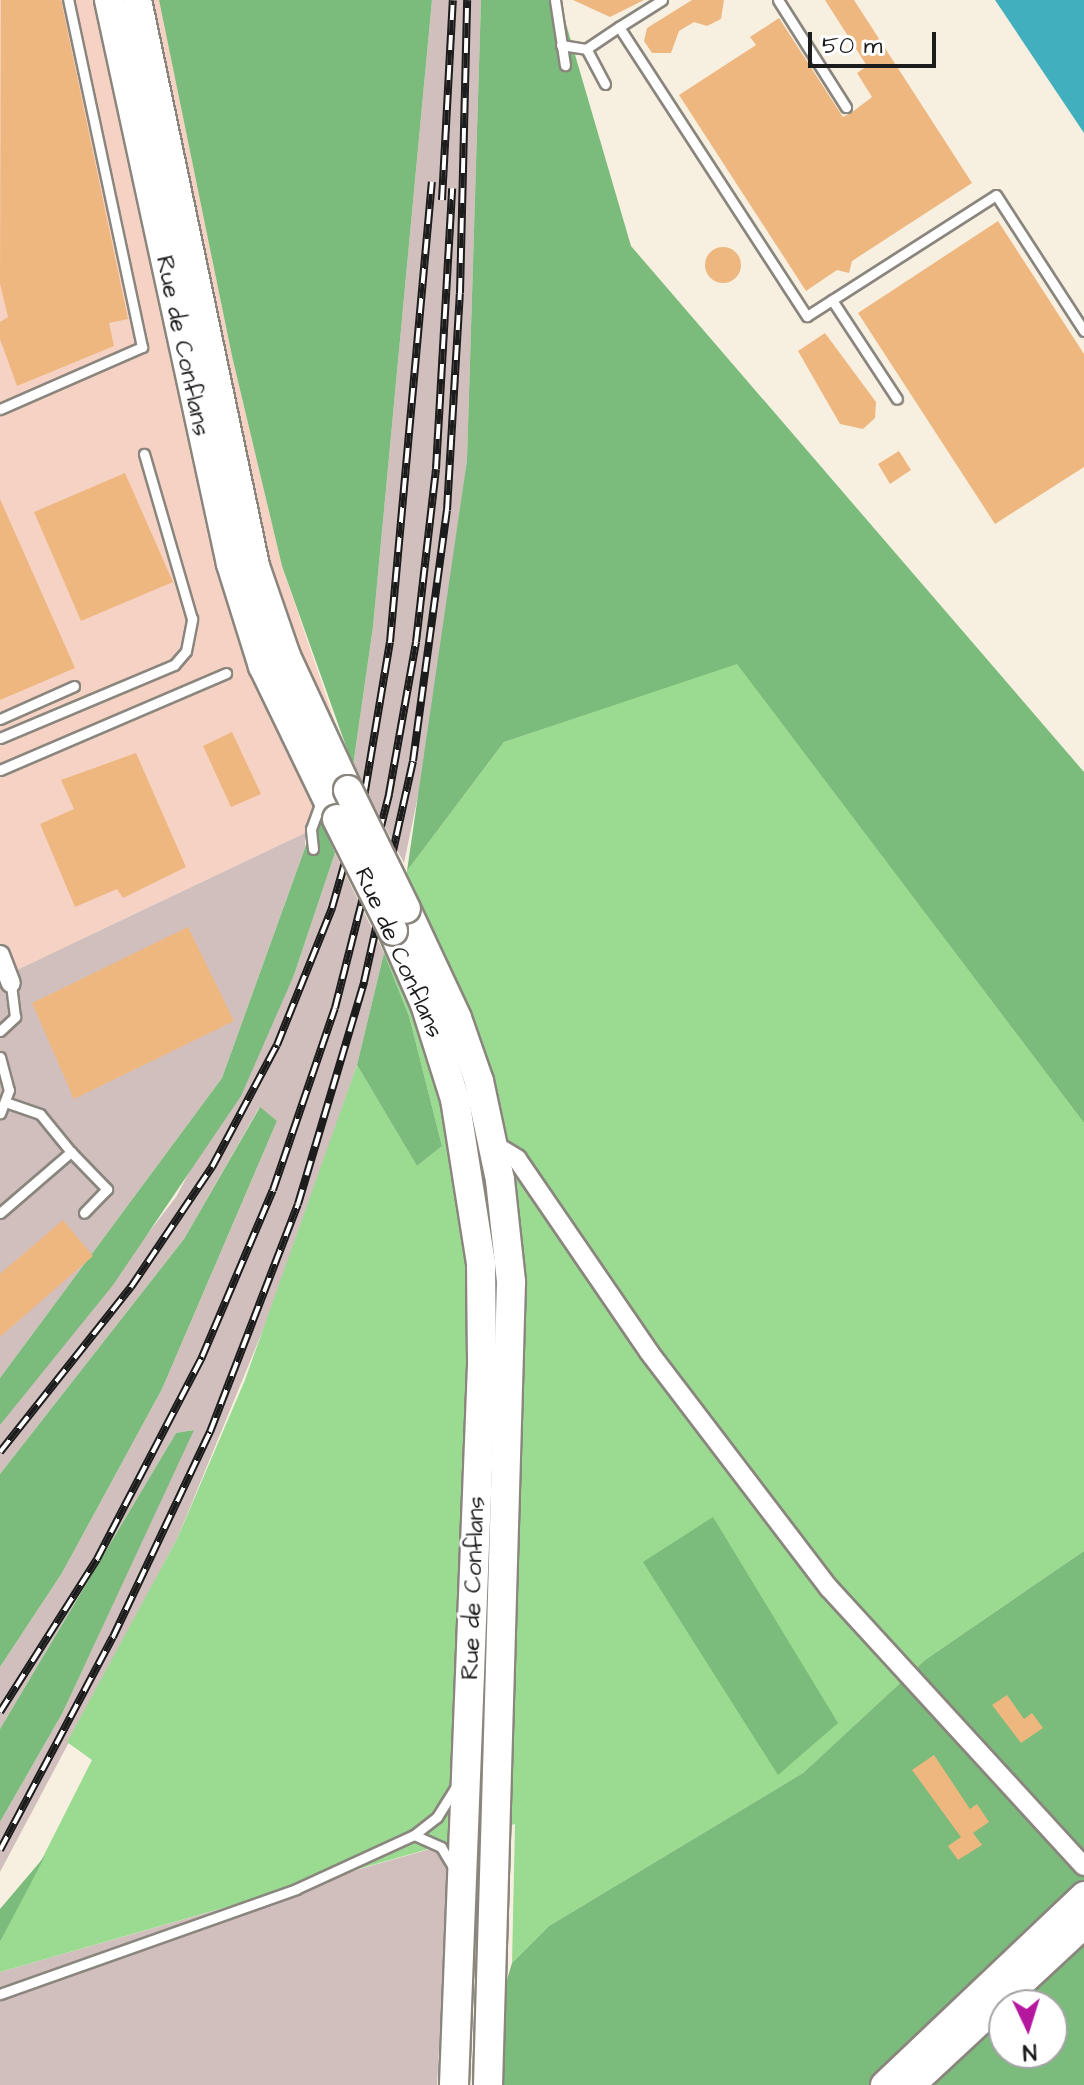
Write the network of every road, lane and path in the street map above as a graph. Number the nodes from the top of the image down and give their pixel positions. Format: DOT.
graph roads {
  1 [pos="68,0"];
  2 [pos="109,0"];
  3 [pos="137,0"];
  4 [pos="555,0"];
  5 [pos="662,0"];
  6 [pos="778,0"];
  7 [pos="619,27"];
  8 [pos="561,45"];
  9 [pos="586,49"];
  10 [pos="565,65"];
  11 [pos="605,84"];
  12 [pos="846,107"];
  13 [pos="832,300"];
  14 [pos="1084,331"];
  15 [pos="897,399"];
  16 [pos="0,409"];
  17 [pos="144,454"];
  18 [pos="226,673"];
  19 [pos="74,686"];
  20 [pos="0,719"];
  21 [pos="0,738"];
  22 [pos="0,770"];
  23 [pos="336,791"];
  24 [pos="313,849"];
  25 [pos="400,920"];
  26 [pos="0,955"];
  27 [pos="11,983"];
  28 [pos="0,1031"];
  29 [pos="0,1057"];
  30 [pos="6,1102"];
  31 [pos="0,1113"];
  32 [pos="494,1145"];
  33 [pos="71,1152"];
  34 [pos="535,1190"];
  35 [pos="0,1213"];
  36 [pos="84,1213"];
  37 [pos="506,1231"];
  38 [pos="468,1758"];
  39 [pos="414,1835"];
  40 [pos="1081,1863"];
  41 [pos="1084,1895"];
  42 [pos="463,1909"];
  43 [pos="1084,1925"];
  44 [pos="0,1994"];
  45 [pos="454,2085"];
  46 [pos="488,2085"];
  47 [pos="884,2085"];
  48 [pos="912,2085"];
  1 -- 16 [label="lane"];
  2 -- 23 [label="main road, Rue de Conflans"];
  3 -- 23 [label="main road, Rue de Conflans"];
  4 -- 8 [label="lane"];
  5 -- 7 [label="lane"];
  6 -- 12 [label="lane"];
  7 -- 9 [label="lane"];
  7 -- 13 [label="lane"];
  8 -- 9 [label="lane"];
  8 -- 10 [label="lane"];
  9 -- 11 [label="lane"];
  13 -- 14 [label="lane"];
  13 -- 15 [label="lane"];
  17 -- 21 [label="lane"];
  18 -- 22 [label="lane"];
  19 -- 20 [label="lane"];
  23 -- 24 [label="lane"];
  23 -- 25 [label="main road, Rue de Conflans, bridge"];
  23 -- 25 [label="main road, Rue de Conflans, bridge"];
  25 -- 32 [label="main road, Rue de Conflans"];
  25 -- 38 [label="main road, Rue de Conflans"];
  26 -- 27 [label="street"];
  27 -- 28 [label="lane"];
  29 -- 30 [label="lane"];
  30 -- 31 [label="lane"];
  30 -- 33 [label="lane"];
  32 -- 34 [label="street"];
  32 -- 37 [label="main road, Rue de Conflans"];
  33 -- 35 [label="lane"];
  33 -- 36 [label="lane"];
  34 -- 37 [label="street"];
  34 -- 40 [label="street"];
  37 -- 46 [label="main road, Rue de Conflans"];
  38 -- 39 [label="lane"];
  38 -- 42 [label="main road, Rue de Conflans"];
  39 -- 42 [label="lane"];
  39 -- 44 [label="lane"];
  41 -- 47 [label="main road"];
  42 -- 45 [label="main road, Rue de Conflans"];
  43 -- 48 [label="main road"];
}
